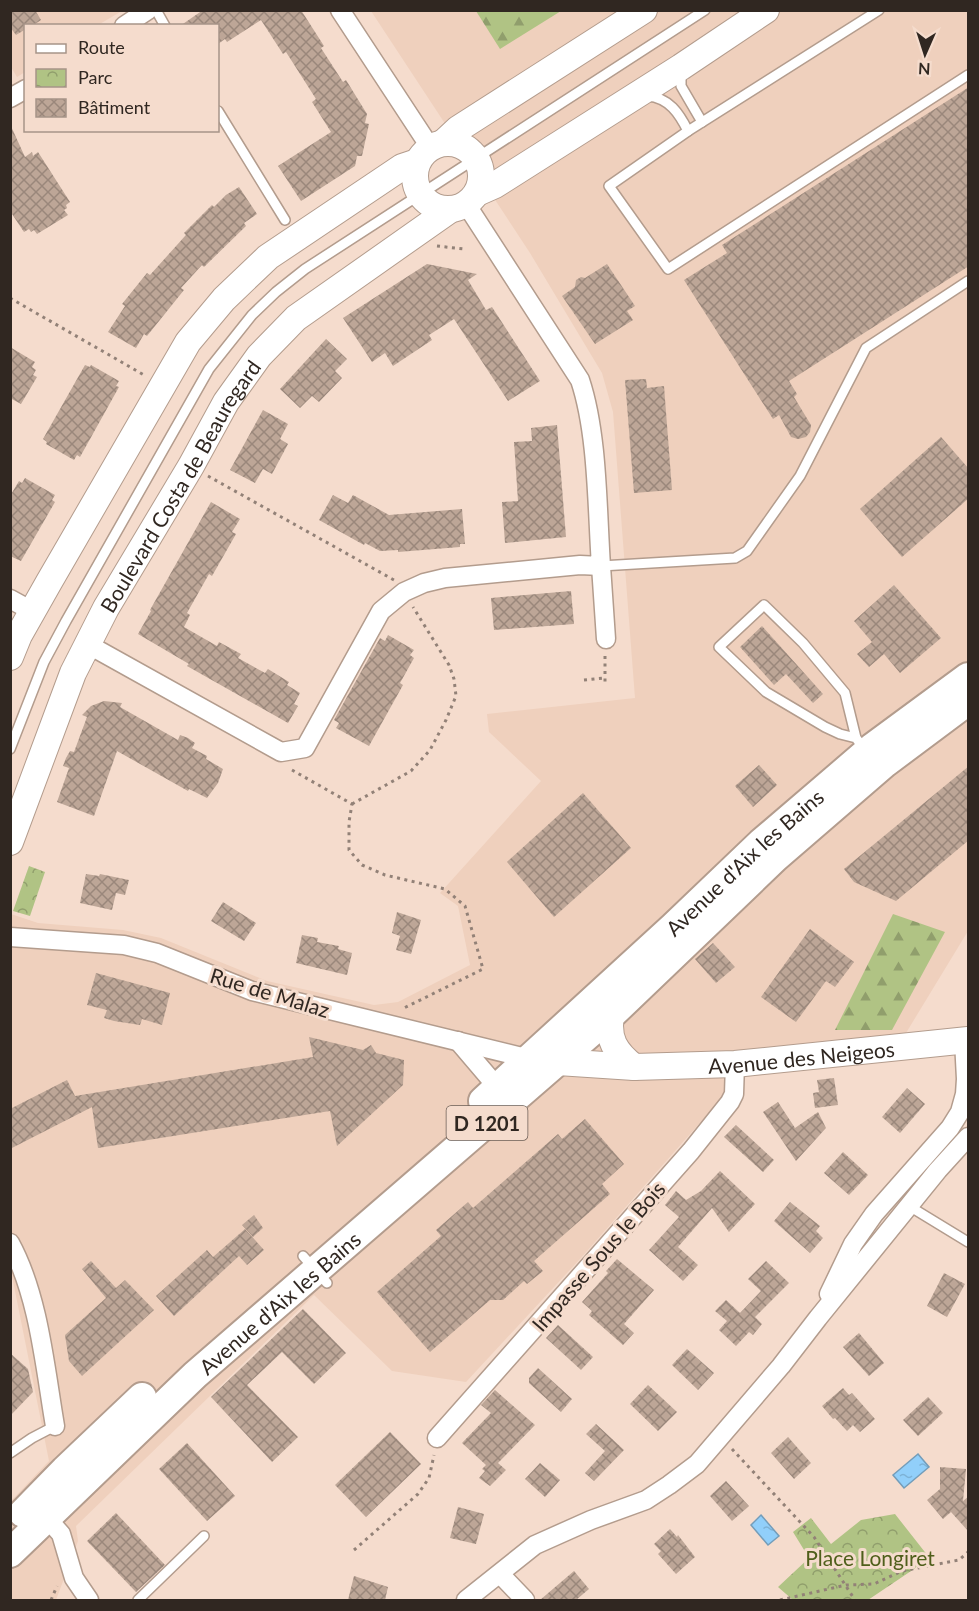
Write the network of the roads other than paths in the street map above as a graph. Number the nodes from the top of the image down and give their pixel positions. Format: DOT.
graph roads {
  1 [pos="148,10"];
  2 [pos="156,10"];
  3 [pos="340,10"];
  4 [pos="644,10"];
  5 [pos="705,10"];
  6 [pos="766,10"];
  7 [pos="879,10"];
  8 [pos="127,24"];
  9 [pos="164,24"];
  10 [pos="681,67"];
  11 [pos="969,75"];
  12 [pos="24,90"];
  13 [pos="636,95"];
  14 [pos="10,99"];
  15 [pos="219,113"];
  16 [pos="702,122"];
  17 [pos="688,131"];
  18 [pos="430,151"];
  19 [pos="477,159"];
  20 [pos="420,195"];
  21 [pos="465,202"];
  22 [pos="285,220"];
  23 [pos="969,281"];
  24 [pos="601,566"];
  25 [pos="21,605"];
  26 [pos="606,639"];
  27 [pos="89,645"];
  28 [pos="10,657"];
  29 [pos="969,676"];
  30 [pos="969,701"];
  31 [pos="937,711"];
  32 [pos="10,749"];
  33 [pos="867,753"];
  34 [pos="10,842"];
  35 [pos="702,913"];
  36 [pos="10,937"];
  37 [pos="611,1015"];
  38 [pos="966,1040"];
  39 [pos="458,1041"];
  40 [pos="530,1059"];
  41 [pos="558,1062"];
  42 [pos="735,1064"];
  43 [pos="634,1067"];
  44 [pos="498,1088"];
  45 [pos="969,1137"];
  46 [pos="909,1206"];
  47 [pos="969,1242"];
  48 [pos="10,1243"];
  49 [pos="315,1270"];
  50 [pos="818,1318"];
  51 [pos="55,1426"];
  52 [pos="437,1438"];
  53 [pos="10,1453"];
  54 [pos="46,1517"];
  55 [pos="10,1526"];
  56 [pos="204,1536"];
  57 [pos="10,1553"];
  58 [pos="500,1574"];
  59 [pos="85,1596"];
  60 [pos="138,1600"];
  61 [pos="466,1600"];
  62 [pos="525,1600"];
  1 -- 8 [label="street"];
  2 -- 9 [label="lane"];
  3 -- 18 [label="street"];
  4 -- 18 [label="street"];
  5 -- 19 [label="lane"];
  6 -- 10 [label="street, Boulevard Costa de Beauregard"];
  7 -- 16 [label="lane"];
  10 -- 13 [label="street, Boulevard Costa de Beauregard"];
  10 -- 16 [label="lane"];
  11 -- 17 [label="lane"];
  12 -- 14 [label="street"];
  13 -- 17 [label="lane"];
  13 -- 21 [label="street, Boulevard Costa de Beauregard"];
  15 -- 22 [label="lane"];
  16 -- 17 [label="lane"];
  18 -- 19 [label="street"];
  18 -- 20 [label="street"];
  18 -- 25 [label="street"];
  19 -- 20 [label="lane"];
  19 -- 21 [label="street"];
  20 -- 21 [label="street"];
  20 -- 32 [label="lane"];
  21 -- 24 [label="street"];
  21 -- 27 [label="street, Boulevard Costa de Beauregard"];
  23 -- 24 [label="lane"];
  24 -- 26 [label="street"];
  24 -- 27 [label="street"];
  25 -- 28 [label="street"];
  27 -- 34 [label="street, Boulevard Costa de Beauregard"];
  29 -- 31 [label="main road, Avenue d'Aix les Bains / D 1201"];
  30 -- 31 [label="main road, Avenue d'Aix les Bains / D 1201"];
  31 -- 33 [label="main road, Avenue d'Aix les Bains / D 1201"];
  33 -- 33 [label="lane"];
  33 -- 35 [label="main road, Avenue d'Aix les Bains / D 1201"];
  35 -- 37 [label="main road, Avenue d'Aix les Bains / D 1201"];
  35 -- 40 [label="main road, Avenue d'Aix les Bains / D 1201"];
  36 -- 39 [label="street, Rue de Malaz"];
  37 -- 41 [label="main road, Avenue d'Aix les Bains / D 1201"];
  37 -- 43 [label="street"];
  38 -- 42 [label="street, Avenue des Neigeos"];
  38 -- 50 [label="street"];
  39 -- 40 [label="street, Rue de Malaz"];
  39 -- 44 [label="street"];
  40 -- 41 [label="main road"];
  40 -- 44 [label="main road, Avenue d'Aix les Bains / D 1201"];
  41 -- 43 [label="street, Avenue des Neigeos"];
  41 -- 49 [label="main road, Avenue d'Aix les Bains / D 1201"];
  42 -- 43 [label="street, Avenue des Neigeos"];
  42 -- 52 [label="street, Impasse Sous le Bois"];
  44 -- 49 [label="main road, Avenue d'Aix les Bains / D 1201"];
  45 -- 46 [label="street"];
  46 -- 47 [label="lane"];
  46 -- 50 [label="street"];
  48 -- 51 [label="street"];
  49 -- 54 [label="main road, Avenue d'Aix les Bains / D 1201"];
  49 -- 55 [label="main road, Avenue d'Aix les Bains / D 1201"];
  50 -- 58 [label="street"];
  51 -- 53 [label="lane"];
  54 -- 57 [label="main road, Avenue d'Aix les Bains / D 1201"];
  54 -- 59 [label="street"];
  56 -- 60 [label="lane"];
  58 -- 61 [label="street"];
  58 -- 62 [label="street"];
}
